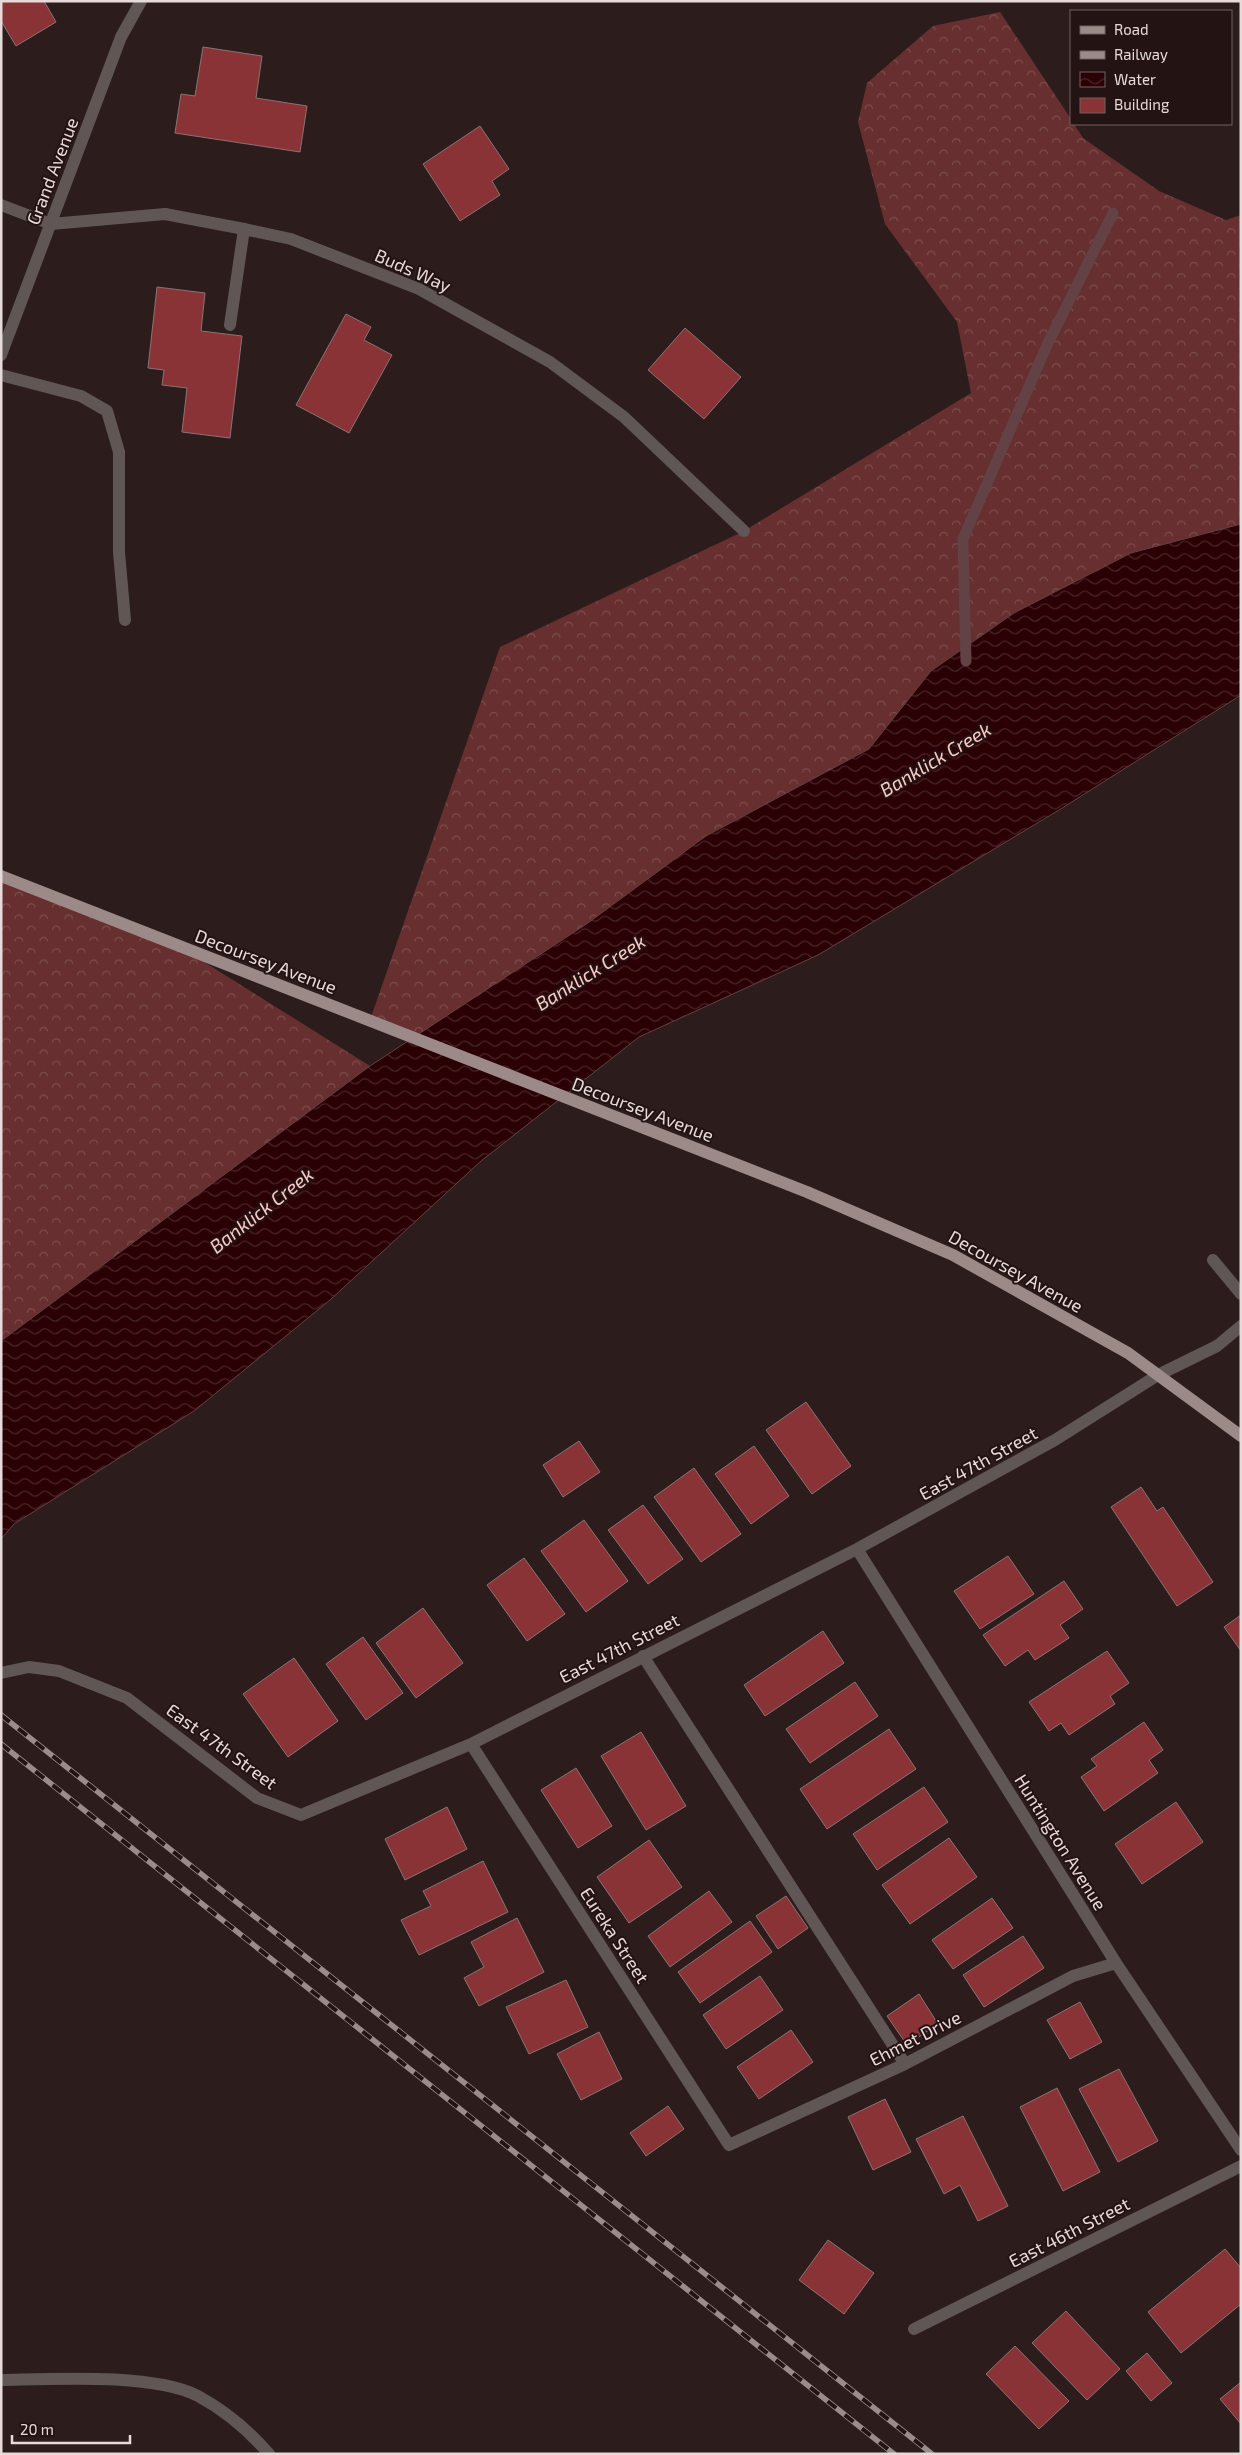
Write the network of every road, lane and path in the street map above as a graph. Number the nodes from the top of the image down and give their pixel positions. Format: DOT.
graph roads {
  1 [pos="141,1"];
  2 [pos="1,205"];
  3 [pos="51,224"];
  4 [pos="244,229"];
  5 [pos="230,325"];
  6 [pos="1,355"];
  7 [pos="1,375"];
  8 [pos="744,531"];
  9 [pos="125,620"];
  10 [pos="1,876"];
  11 [pos="1213,1260"];
  12 [pos="1241,1294"];
  13 [pos="1241,1326"];
  14 [pos="1158,1375"];
  15 [pos="1241,1436"];
  16 [pos="857,1549"];
  17 [pos="642,1656"];
  18 [pos="1,1673"];
  19 [pos="471,1744"];
  20 [pos="1116,1963"];
  21 [pos="905,2064"];
  22 [pos="730,2146"];
  23 [pos="1241,2150"];
  24 [pos="1241,2166"];
  25 [pos="914,2329"];
  26 [pos="1,2380"];
  27 [pos="265,2449"];
  1 -- 3 [label="street, Grand Avenue"];
  2 -- 3 [label="street, Buds Way"];
  3 -- 4 [label="street, Buds Way"];
  3 -- 6 [label="street, Grand Avenue"];
  4 -- 5 [label="street"];
  4 -- 8 [label="street, Buds Way"];
  7 -- 9 [label="street"];
  10 -- 14 [label="main road, Decoursey Avenue"];
  11 -- 12 [label="street"];
  13 -- 14 [label="street, East 47th Street"];
  14 -- 15 [label="main road, Decoursey Avenue"];
  14 -- 16 [label="street, East 47th Street"];
  16 -- 17 [label="street, East 47th Street"];
  16 -- 20 [label="street, Huntington Avenue"];
  17 -- 19 [label="street, East 47th Street"];
  17 -- 21 [label="street"];
  18 -- 19 [label="street, East 47th Street"];
  19 -- 22 [label="street, Eureka Street"];
  20 -- 21 [label="street, Ehmet Drive"];
  20 -- 23 [label="street, Huntington Avenue"];
  21 -- 22 [label="street, Ehmet Drive"];
  24 -- 25 [label="street, East 46th Street"];
  26 -- 27 [label="street"];
}
